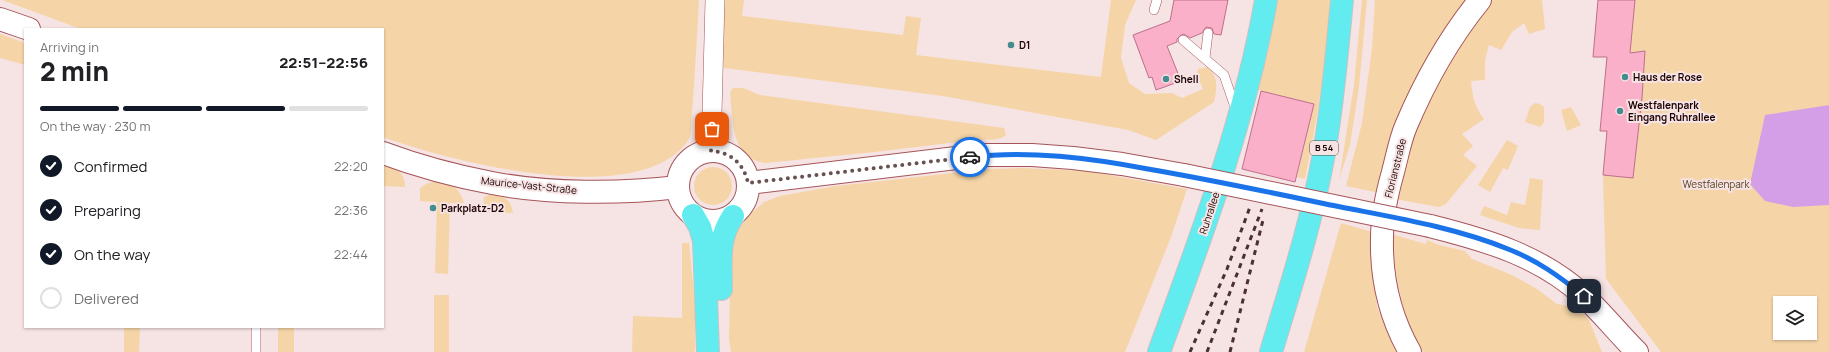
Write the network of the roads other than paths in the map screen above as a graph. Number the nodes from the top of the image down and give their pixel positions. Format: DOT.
graph roads {
  1 [pos="715,0"];
  2 [pos="1157,0"];
  3 [pos="1266,0"];
  4 [pos="1342,0"];
  5 [pos="1480,0"];
  6 [pos="1154,10"];
  7 [pos="0,19"];
  8 [pos="26,28"];
  9 [pos="1208,33"];
  10 [pos="1183,40"];
  11 [pos="1205,58"];
  12 [pos="1238,116"];
  13 [pos="711,151"];
  14 [pos="384,153"];
  15 [pos="748,183"];
  16 [pos="678,187"];
  17 [pos="693,215"];
  18 [pos="733,216"];
  19 [pos="256,328"];
  20 [pos="1614,329"];
  21 [pos="256,352"];
  22 [pos="708,352"];
  23 [pos="720,352"];
  24 [pos="1159,352"];
  25 [pos="1271,352"];
  26 [pos="1410,352"];
  27 [pos="1623,352"];
  28 [pos="1637,352"];
  1 -- 13 [label="street"];
  2 -- 6 [label="lane"];
  3 -- 12 [label="highway, Ruhrallee"];
  4 -- 25 [label="highway, B 54"];
  5 -- 26 [label="main road, Florianstraße"];
  7 -- 8 [label="main road"];
  9 -- 11 [label="lane"];
  10 -- 11 [label="lane"];
  11 -- 12 [label="lane"];
  12 -- 24 [label="highway, Ruhrallee"];
  13 -- 15 [label="main road"];
  13 -- 16 [label="main road"];
  14 -- 16 [label="main road, Maurice-Vast-Straße"];
  15 -- 18 [label="main road"];
  15 -- 20 [label="main road, bridge"];
  16 -- 17 [label="main road"];
  17 -- 18 [label="main road"];
  17 -- 22 [label="highway"];
  18 -- 23 [label="highway"];
  19 -- 21 [label="lane"];
  20 -- 27 [label="main road"];
  20 -- 28 [label="main road"];
}
